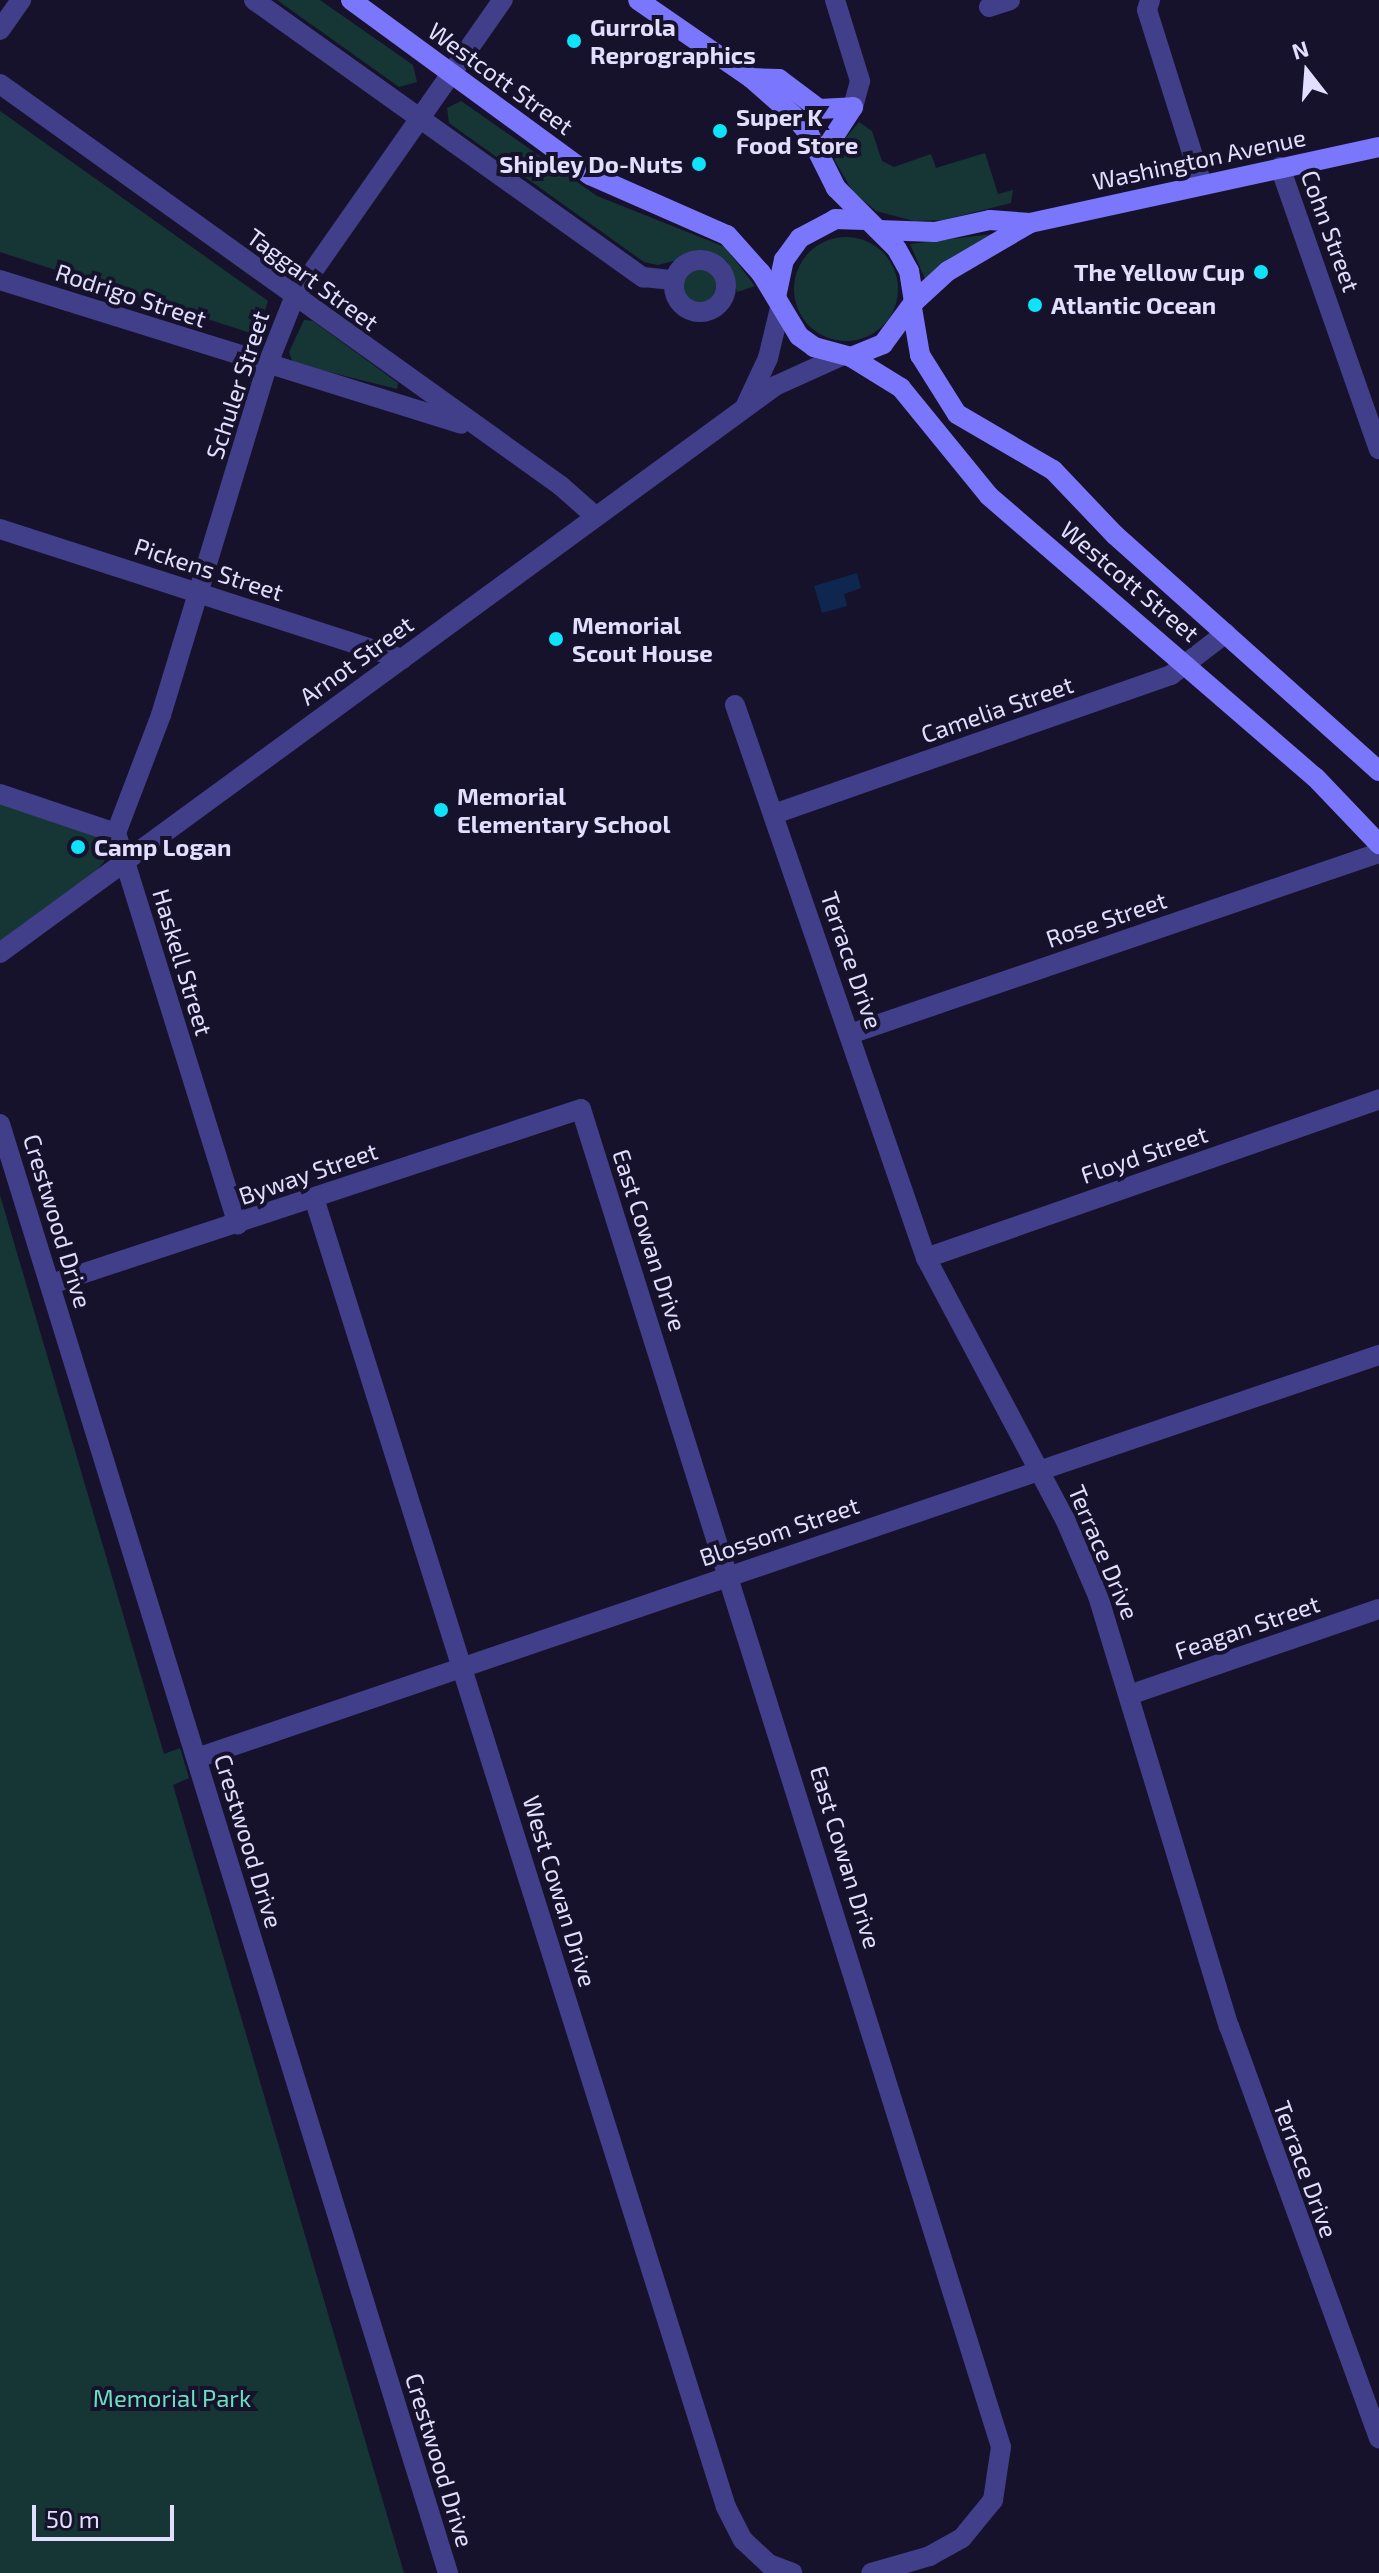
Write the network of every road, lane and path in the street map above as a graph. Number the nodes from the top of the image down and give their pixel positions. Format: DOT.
graph roads {
  1 [pos="21,0"];
  2 [pos="254,0"];
  3 [pos="351,0"];
  4 [pos="503,0"];
  5 [pos="638,0"];
  6 [pos="835,0"];
  7 [pos="1010,0"];
  8 [pos="1150,0"];
  9 [pos="989,7"];
  10 [pos="0,30"];
  11 [pos="451,73"];
  12 [pos="751,78"];
  13 [pos="0,84"];
  14 [pos="853,107"];
  15 [pos="421,116"];
  16 [pos="1379,147"];
  17 [pos="821,156"];
  18 [pos="1280,167"];
  19 [pos="1202,184"];
  20 [pos="1030,223"];
  21 [pos="872,225"];
  22 [pos="0,280"];
  23 [pos="673,280"];
  24 [pos="294,298"];
  25 [pos="778,303"];
  26 [pos="913,305"];
  27 [pos="845,357"];
  28 [pos="267,366"];
  29 [pos="743,410"];
  30 [pos="476,429"];
  31 [pos="1379,449"];
  32 [pos="595,516"];
  33 [pos="0,529"];
  34 [pos="198,593"];
  35 [pos="1226,633"];
  36 [pos="403,659"];
  37 [pos="1188,664"];
  38 [pos="735,705"];
  39 [pos="1379,771"];
  40 [pos="0,794"];
  41 [pos="774,814"];
  42 [pos="116,833"];
  43 [pos="1379,844"];
  44 [pos="1379,853"];
  45 [pos="124,858"];
  46 [pos="0,953"];
  47 [pos="850,1034"];
  48 [pos="1379,1099"];
  49 [pos="581,1109"];
  50 [pos="0,1124"];
  51 [pos="314,1198"];
  52 [pos="238,1224"];
  53 [pos="926,1258"];
  54 [pos="51,1284"];
  55 [pos="1379,1355"];
  56 [pos="1040,1469"];
  57 [pos="730,1575"];
  58 [pos="1379,1609"];
  59 [pos="463,1667"];
  60 [pos="1132,1694"];
  61 [pos="197,1758"];
  62 [pos="1379,2439"];
  63 [pos="893,2571"];
  64 [pos="448,2573"];
  65 [pos="792,2573"];
  66 [pos="871,2573"];
  1 -- 10 [label="street"];
  2 -- 15 [label="street"];
  3 -- 11 [label="main road, Westcott Street"];
  4 -- 11 [label="street, Schuler Street"];
  5 -- 12 [label="main road"];
  6 -- 14 [label="street"];
  7 -- 9 [label="street"];
  8 -- 19 [label="street"];
  11 -- 15 [label="street, Schuler Street"];
  11 -- 25 [label="main road, Westcott Street"];
  12 -- 14 [label="main road"];
  12 -- 17 [label="main road"];
  13 -- 24 [label="street, Taggart Street"];
  14 -- 17 [label="main road"];
  15 -- 23 [label="street"];
  15 -- 24 [label="street, Schuler Street"];
  16 -- 18 [label="main road, Washington Avenue"];
  17 -- 21 [label="main road"];
  18 -- 19 [label="main road, Washington Avenue"];
  18 -- 31 [label="street, Cohn Street"];
  19 -- 20 [label="main road, Washington Avenue"];
  20 -- 21 [label="main road, Washington Avenue"];
  20 -- 26 [label="main road, Washington Avenue"];
  21 -- 25 [label="main road"];
  21 -- 26 [label="main road"];
  22 -- 28 [label="street, Rodrigo Street"];
  24 -- 28 [label="street, Schuler Street"];
  24 -- 30 [label="street, Taggart Street"];
  25 -- 27 [label="main road"];
  25 -- 29 [label="street, Arnot Street"];
  26 -- 27 [label="main road"];
  26 -- 35 [label="main road, Westcott Street"];
  27 -- 29 [label="street, Arnot Street"];
  27 -- 37 [label="main road, Westcott Street"];
  28 -- 30 [label="street, Rodrigo Street"];
  28 -- 34 [label="street, Schuler Street"];
  29 -- 32 [label="street, Arnot Street"];
  30 -- 32 [label="street, Taggart Street"];
  32 -- 36 [label="street, Arnot Street"];
  33 -- 34 [label="street, Pickens Street"];
  34 -- 36 [label="street, Pickens Street"];
  34 -- 42 [label="street, Schuler Street"];
  35 -- 37 [label="street, Camelia Street"];
  35 -- 39 [label="main road, Westcott Street"];
  36 -- 45 [label="street, Arnot Street"];
  37 -- 41 [label="street, Camelia Street"];
  37 -- 43 [label="main road, Westcott Street"];
  38 -- 41 [label="street, Terrace Drive"];
  40 -- 42 [label="street"];
  41 -- 47 [label="street, Terrace Drive"];
  42 -- 45 [label="street, Haskell Street"];
  44 -- 47 [label="street, Rose Street"];
  45 -- 46 [label="street, Arnot Street"];
  45 -- 52 [label="street, Haskell Street"];
  47 -- 53 [label="street, Terrace Drive"];
  48 -- 53 [label="street, Floyd Street"];
  49 -- 51 [label="street, Byway Street"];
  49 -- 57 [label="street, East Cowan Drive"];
  50 -- 54 [label="street, Crestwood Drive"];
  51 -- 52 [label="street, Byway Street"];
  51 -- 59 [label="street, West Cowan Drive"];
  52 -- 54 [label="street, Byway Street"];
  53 -- 56 [label="street, Terrace Drive"];
  54 -- 61 [label="street, Crestwood Drive"];
  55 -- 56 [label="street, Blossom Street"];
  56 -- 57 [label="street, Blossom Street"];
  56 -- 60 [label="street, Terrace Drive"];
  57 -- 59 [label="street, Blossom Street"];
  57 -- 63 [label="street, East Cowan Drive"];
  58 -- 60 [label="street, Feagan Street"];
  59 -- 61 [label="street, Blossom Street"];
  59 -- 65 [label="street, West Cowan Drive"];
  60 -- 62 [label="street, Terrace Drive"];
  61 -- 64 [label="street, Crestwood Drive"];
  63 -- 66 [label="street"];
}
